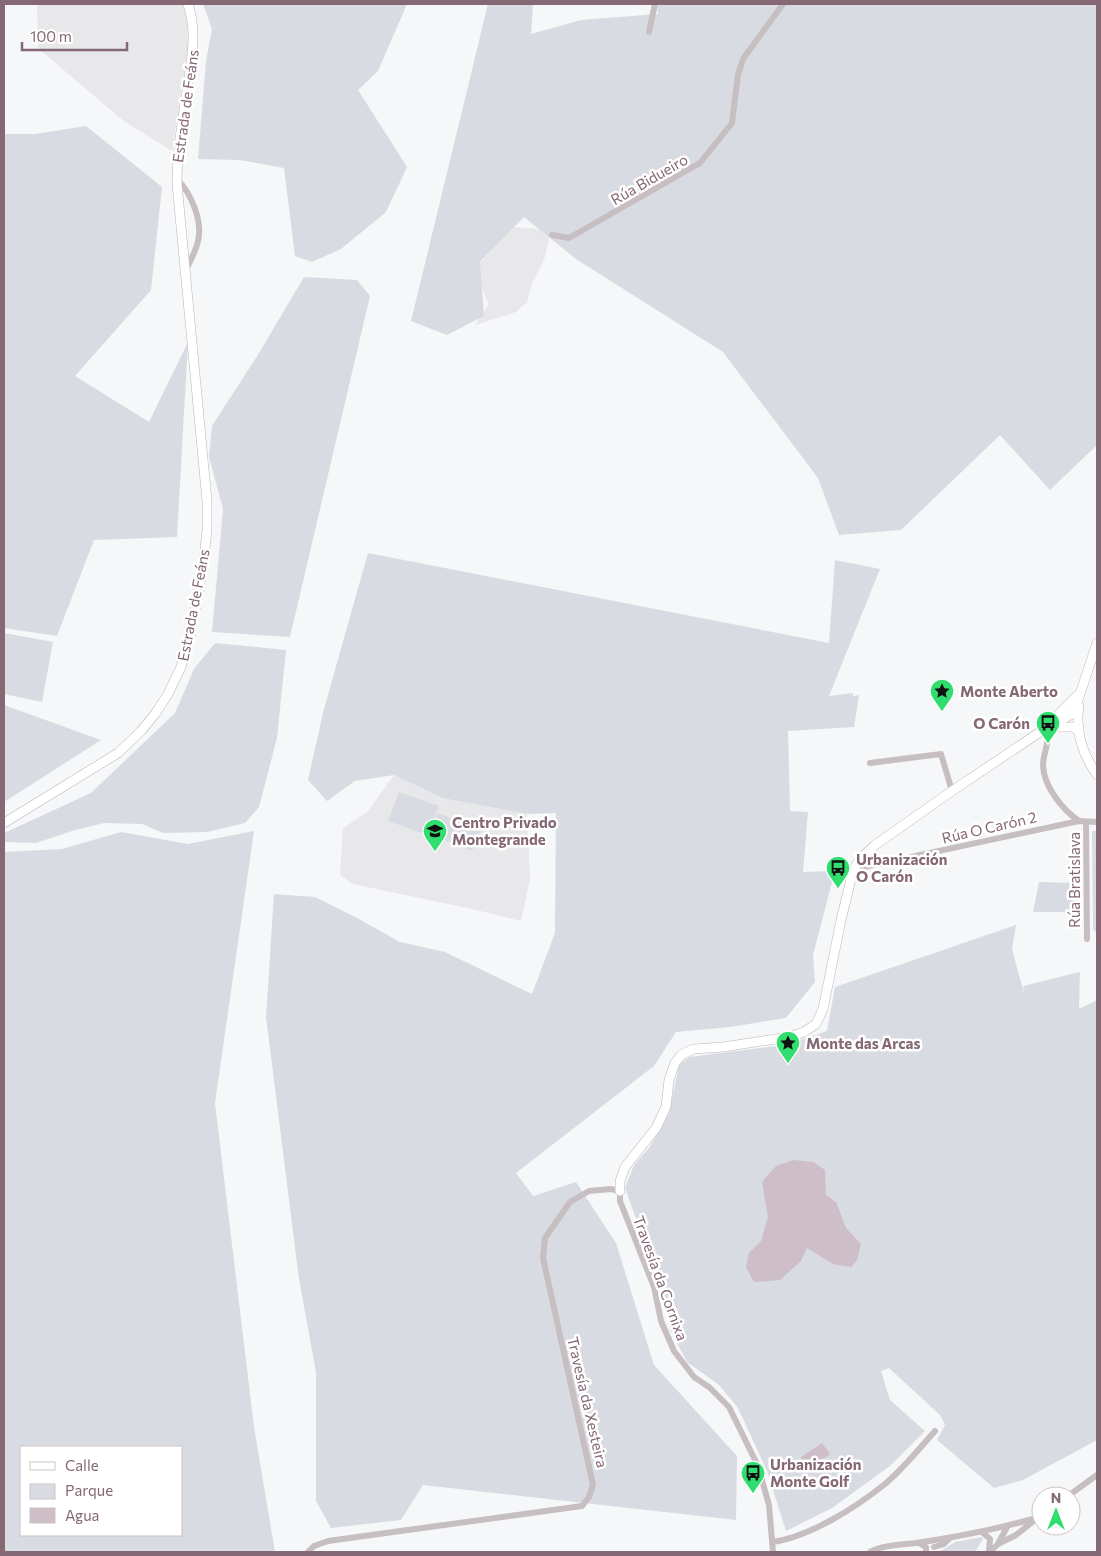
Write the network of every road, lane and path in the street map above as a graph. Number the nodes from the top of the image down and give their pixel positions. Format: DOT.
graph roads {
  1 [pos="188,4"];
  2 [pos="655,4"];
  3 [pos="783,4"];
  4 [pos="649,32"];
  5 [pos="177,179"];
  6 [pos="552,235"];
  7 [pos="185,272"];
  8 [pos="1097,643"];
  9 [pos="1082,691"];
  10 [pos="1061,712"];
  11 [pos="1076,713"];
  12 [pos="1046,728"];
  13 [pos="1079,732"];
  14 [pos="870,764"];
  15 [pos="1097,775"];
  16 [pos="952,791"];
  17 [pos="1079,821"];
  18 [pos="1086,822"];
  19 [pos="1097,822"];
  20 [pos="4,823"];
  21 [pos="857,864"];
  22 [pos="1087,939"];
  23 [pos="620,1191"];
  24 [pos="935,1432"];
  25 [pos="1097,1475"];
  26 [pos="1081,1487"];
  27 [pos="1031,1518"];
  28 [pos="1031,1522"];
  29 [pos="1007,1527"];
  30 [pos="982,1532"];
  31 [pos="773,1542"];
  32 [pos="919,1543"];
  33 [pos="935,1543"];
  34 [pos="998,1544"];
  35 [pos="308,1552"];
  36 [pos="773,1552"];
  37 [pos="870,1552"];
  38 [pos="927,1552"];
  39 [pos="989,1552"];
  1 -- 5 [label="street, Estrada de Feáns"];
  2 -- 4 [label="street"];
  3 -- 6 [label="street, Rúa Bidueiro"];
  5 -- 7 [label="street, Estrada de Feáns"];
  5 -- 7 [label="street, Estrada de Feáns"];
  7 -- 20 [label="street, Estrada de Feáns"];
  8 -- 9 [label="street"];
  9 -- 10 [label="street"];
  9 -- 11 [label="street"];
  10 -- 11 [label="street"];
  10 -- 12 [label="street"];
  11 -- 12 [label="street"];
  11 -- 13 [label="street"];
  12 -- 13 [label="street"];
  12 -- 16 [label="street"];
  12 -- 17 [label="street"];
  13 -- 15 [label="street"];
  14 -- 16 [label="street"];
  16 -- 21 [label="street"];
  17 -- 18 [label="street, Rúa O Carón 2"];
  17 -- 21 [label="street, Rúa O Carón 2"];
  18 -- 19 [label="street, Rúa O Carón 2"];
  18 -- 22 [label="street, Rúa Bratislava"];
  21 -- 23 [label="street"];
  23 -- 31 [label="street, Travesía da Cornixa"];
  23 -- 35 [label="street, Travesía da Xesteira"];
  24 -- 31 [label="street"];
  25 -- 26 [label="street"];
  27 -- 29 [label="street"];
  28 -- 34 [label="street"];
  29 -- 30 [label="street"];
  29 -- 34 [label="street"];
  30 -- 33 [label="street"];
  30 -- 39 [label="street"];
  31 -- 36 [label="street, Travesía da Cornixa"];
  32 -- 33 [label="street"];
  32 -- 37 [label="street"];
  32 -- 38 [label="street"];
  33 -- 38 [label="street"];
  34 -- 39 [label="street"];
}
